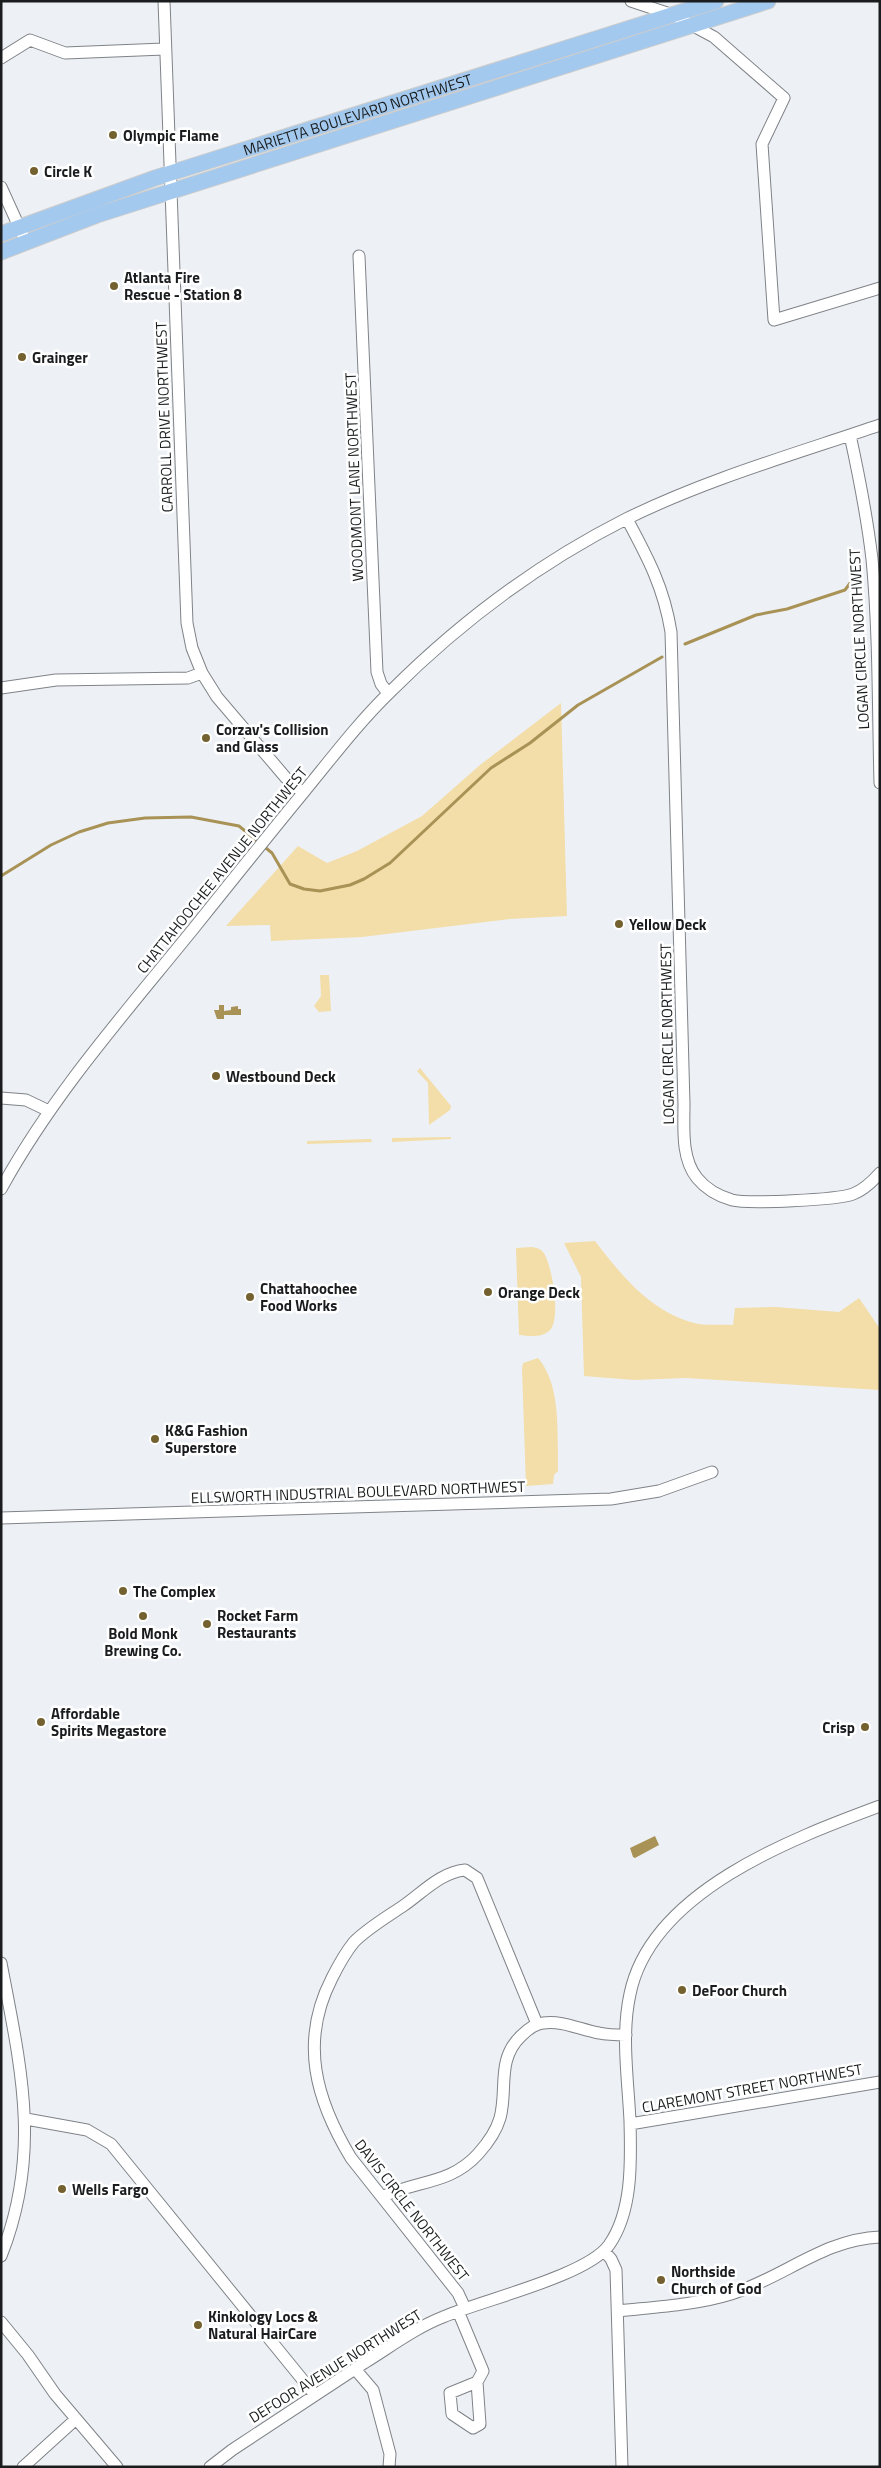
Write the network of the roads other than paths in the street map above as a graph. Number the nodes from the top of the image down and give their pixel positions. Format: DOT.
graph roads {
  1 [pos="164,1"];
  2 [pos="632,1"];
  3 [pos="716,1"];
  4 [pos="768,1"];
  5 [pos="673,15"];
  6 [pos="694,25"];
  7 [pos="164,49"];
  8 [pos="1,58"];
  9 [pos="169,174"];
  10 [pos="1,187"];
  11 [pos="170,191"];
  12 [pos="19,226"];
  13 [pos="1,234"];
  14 [pos="26,242"];
  15 [pos="1,252"];
  16 [pos="360,256"];
  17 [pos="880,288"];
  18 [pos="880,425"];
  19 [pos="850,435"];
  20 [pos="627,519"];
  21 [pos="202,673"];
  22 [pos="1,688"];
  23 [pos="388,694"];
  24 [pos="880,783"];
  25 [pos="303,793"];
  26 [pos="1,1098"];
  27 [pos="49,1110"];
  28 [pos="880,1173"];
  29 [pos="1,1189"];
  30 [pos="712,1472"];
  31 [pos="1,1518"];
  32 [pos="880,1806"];
  33 [pos="1,1964"];
  34 [pos="537,2024"];
  35 [pos="626,2035"];
  36 [pos="880,2082"];
  37 [pos="26,2119"];
  38 [pos="630,2124"];
  39 [pos="382,2197"];
  40 [pos="880,2237"];
  41 [pos="604,2251"];
  42 [pos="1,2256"];
  43 [pos="462,2309"];
  44 [pos="618,2311"];
  45 [pos="1,2322"];
  46 [pos="355,2369"];
  47 [pos="477,2382"];
  48 [pos="315,2396"];
  49 [pos="76,2419"];
  50 [pos="23,2467"];
  51 [pos="117,2467"];
  52 [pos="210,2467"];
  53 [pos="389,2467"];
  54 [pos="622,2467"];
  1 -- 7 [label="street, CARROLL DRIVE NORTHWEST"];
  2 -- 5 [label="street"];
  3 -- 5 [label="main road, MARIETTA BOULEVARD NORTHWEST"];
  4 -- 6 [label="main road"];
  5 -- 6 [label="street"];
  5 -- 9 [label="main road, MARIETTA BOULEVARD NORTHWEST"];
  6 -- 11 [label="main road"];
  6 -- 17 [label="street"];
  7 -- 8 [label="street"];
  7 -- 9 [label="street, CARROLL DRIVE NORTHWEST"];
  9 -- 11 [label="street, CARROLL DRIVE NORTHWEST"];
  9 -- 12 [label="main road, MARIETTA BOULEVARD NORTHWEST"];
  10 -- 12 [label="street"];
  11 -- 14 [label="main road"];
  11 -- 21 [label="street, CARROLL DRIVE NORTHWEST"];
  12 -- 13 [label="main road, MARIETTA BOULEVARD NORTHWEST"];
  12 -- 14 [label="street"];
  14 -- 15 [label="main road"];
  16 -- 23 [label="street, WOODMONT LANE NORTHWEST"];
  18 -- 19 [label="street, CHATTAHOOCHEE AVENUE NORTHWEST"];
  19 -- 20 [label="street, CHATTAHOOCHEE AVENUE NORTHWEST"];
  19 -- 24 [label="street, LOGAN CIRCLE NORTHWEST"];
  20 -- 23 [label="street, CHATTAHOOCHEE AVENUE NORTHWEST"];
  20 -- 28 [label="street, LOGAN CIRCLE NORTHWEST"];
  21 -- 22 [label="street"];
  21 -- 25 [label="street, CARROLL DRIVE NORTHWEST"];
  23 -- 25 [label="street, CHATTAHOOCHEE AVENUE NORTHWEST"];
  25 -- 27 [label="street, CHATTAHOOCHEE AVENUE NORTHWEST"];
  26 -- 27 [label="street"];
  27 -- 29 [label="street, CHATTAHOOCHEE AVENUE NORTHWEST"];
  30 -- 31 [label="street, ELLSWORTH INDUSTRIAL BOULEVARD NORTHWEST"];
  32 -- 35 [label="street, DEFOOR AVENUE NORTHWEST"];
  33 -- 37 [label="street"];
  34 -- 35 [label="street"];
  34 -- 39 [label="street"];
  34 -- 39 [label="street, DAVIS CIRCLE NORTHWEST"];
  35 -- 38 [label="street, DEFOOR AVENUE NORTHWEST"];
  36 -- 38 [label="street, CLAREMONT STREET NORTHWEST"];
  37 -- 42 [label="street"];
  37 -- 48 [label="street"];
  38 -- 41 [label="street, DEFOOR AVENUE NORTHWEST"];
  39 -- 43 [label="street, DAVIS CIRCLE NORTHWEST"];
  40 -- 44 [label="street"];
  41 -- 43 [label="street, DEFOOR AVENUE NORTHWEST"];
  41 -- 44 [label="street"];
  43 -- 46 [label="street, DEFOOR AVENUE NORTHWEST"];
  43 -- 47 [label="street, DAVIS CIRCLE NORTHWEST"];
  44 -- 54 [label="street"];
  45 -- 49 [label="street"];
  46 -- 48 [label="street, DEFOOR AVENUE NORTHWEST"];
  46 -- 53 [label="street"];
  48 -- 52 [label="street, DEFOOR AVENUE NORTHWEST"];
  49 -- 50 [label="street"];
  49 -- 51 [label="street"];
}
